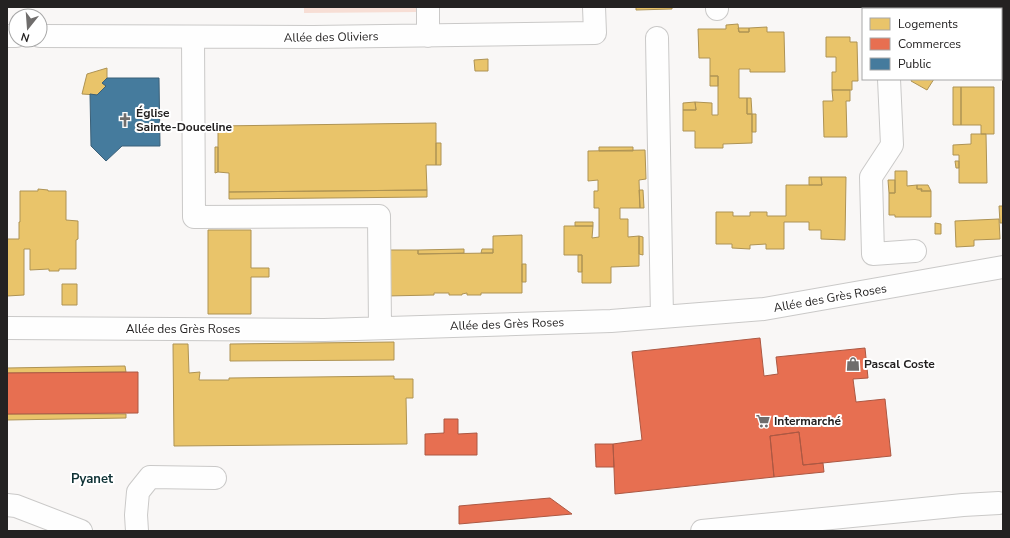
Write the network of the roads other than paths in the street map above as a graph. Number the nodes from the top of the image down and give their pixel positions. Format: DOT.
graph roads {
  1 [pos="428,7"];
  2 [pos="594,7"];
  3 [pos="48,36"];
  4 [pos="428,36"];
  5 [pos="193,37"];
  6 [pos="657,38"];
  7 [pos="889,80"];
  8 [pos="915,250"];
  9 [pos="1003,267"];
  10 [pos="662,317"];
  11 [pos="7,328"];
  12 [pos="380,328"];
  13 [pos="215,478"];
  14 [pos="1002,502"];
  15 [pos="7,505"];
  16 [pos="60,525"];
  17 [pos="808,525"];
  18 [pos="81,531"];
  19 [pos="136,531"];
  20 [pos="702,531"];
  1 -- 4 [label="street"];
  2 -- 4 [label="street, Allée des Oliviers"];
  3 -- 5 [label="street, Allée des Oliviers"];
  4 -- 5 [label="street, Allée des Oliviers"];
  5 -- 12 [label="street"];
  6 -- 10 [label="street"];
  7 -- 8 [label="street"];
  9 -- 10 [label="street, Allée des Grès Roses"];
  10 -- 12 [label="street, Allée des Grès Roses"];
  11 -- 12 [label="street, Allée des Grès Roses"];
  13 -- 19 [label="street"];
  14 -- 17 [label="street"];
  15 -- 16 [label="street"];
  16 -- 18 [label="street"];
  17 -- 20 [label="street"];
}
